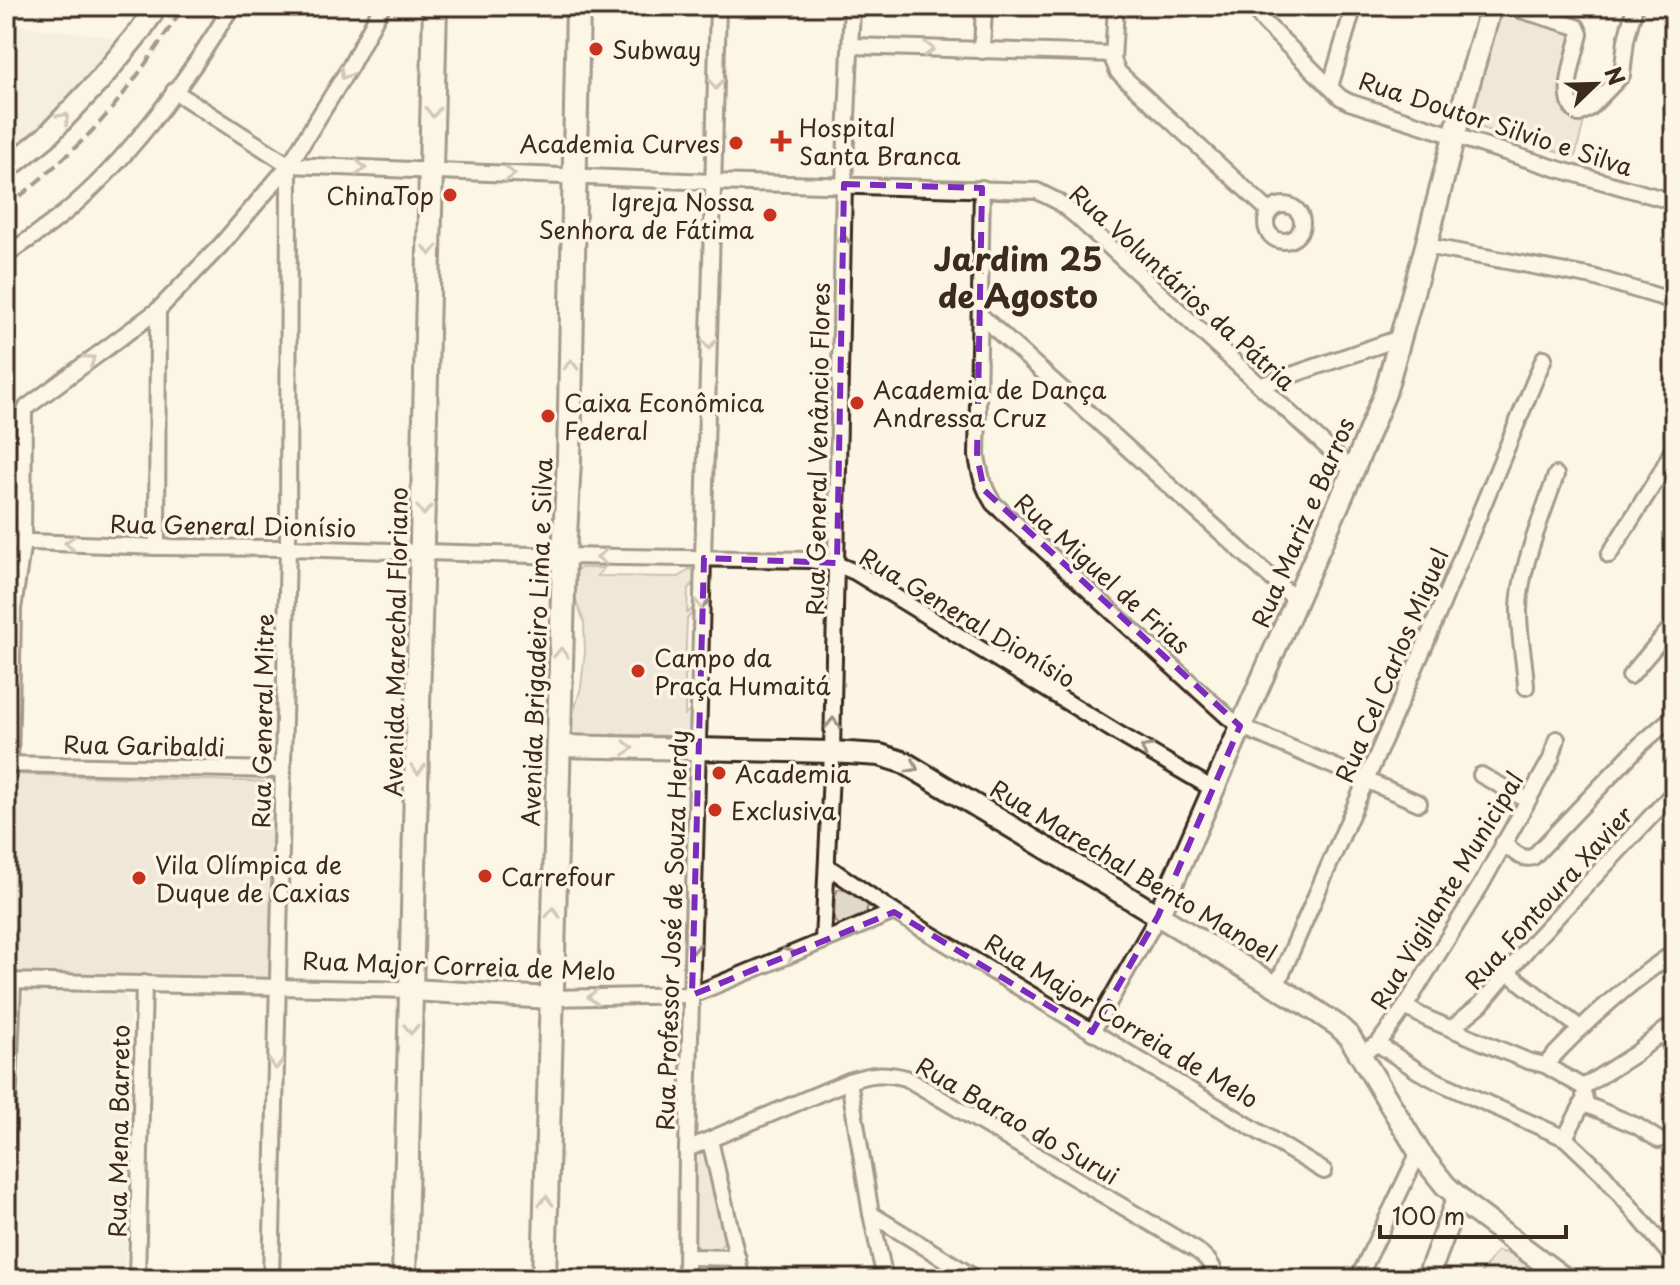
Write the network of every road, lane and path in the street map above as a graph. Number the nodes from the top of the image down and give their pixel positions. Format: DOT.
graph roads {
  1 [pos="157,6"];
  2 [pos="232,6"];
  3 [pos="382,6"];
  4 [pos="435,6"];
  5 [pos="578,6"];
  6 [pos="718,6"];
  7 [pos="852,6"];
  8 [pos="984,6"];
  9 [pos="1116,6"];
  10 [pos="1256,6"];
  11 [pos="1354,6"];
  12 [pos="1491,6"];
  13 [pos="1507,6"];
  14 [pos="1635,6"];
  15 [pos="851,46"];
  16 [pos="982,51"];
  17 [pos="1113,54"];
  18 [pos="1330,87"];
  19 [pos="174,91"];
  20 [pos="1454,136"];
  21 [pos="289,165"];
  22 [pos="6,169"];
  23 [pos="432,172"];
  24 [pos="574,177"];
  25 [pos="713,182"];
  26 [pos="844,184"];
  27 [pos="982,188"];
  28 [pos="1667,200"];
  29 [pos="1269,211"];
  30 [pos="1426,246"];
  31 [pos="6,255"];
  32 [pos="1674,301"];
  33 [pos="158,310"];
  34 [pos="981,316"];
  35 [pos="1400,338"];
  36 [pos="1544,358"];
  37 [pos="1262,385"];
  38 [pos="1674,447"];
  39 [pos="1353,471"];
  40 [pos="1556,475"];
  41 [pos="6,490"];
  42 [pos="23,515"];
  43 [pos="6,541"];
  44 [pos="23,541"];
  45 [pos="157,547"];
  46 [pos="288,548"];
  47 [pos="423,553"];
  48 [pos="1609,555"];
  49 [pos="564,556"];
  50 [pos="704,558"];
  51 [pos="836,564"];
  52 [pos="1297,601"];
  53 [pos="10,609"];
  54 [pos="1674,624"];
  55 [pos="1630,676"];
  56 [pos="1526,687"];
  57 [pos="8,701"];
  58 [pos="1674,716"];
  59 [pos="1240,726"];
  60 [pos="1557,739"];
  61 [pos="559,746"];
  62 [pos="698,749"];
  63 [pos="832,752"];
  64 [pos="8,764"];
  65 [pos="282,770"];
  66 [pos="1481,775"];
  67 [pos="1366,780"];
  68 [pos="1213,789"];
  69 [pos="1674,792"];
  70 [pos="1527,800"];
  71 [pos="1419,803"];
  72 [pos="1503,843"];
  73 [pos="827,866"];
  74 [pos="894,912"];
  75 [pos="1158,916"];
  76 [pos="823,941"];
  77 [pos="1674,953"];
  78 [pos="1507,972"];
  79 [pos="9,982"];
  80 [pos="144,983"];
  81 [pos="278,986"];
  82 [pos="1276,987"];
  83 [pos="412,990"];
  84 [pos="692,995"];
  85 [pos="551,998"];
  86 [pos="1405,1007"];
  87 [pos="1668,1027"];
  88 [pos="1452,1028"];
  89 [pos="1580,1028"];
  90 [pos="1092,1032"];
  91 [pos="1369,1048"];
  92 [pos="1674,1051"];
  93 [pos="1545,1065"];
  94 [pos="849,1081"];
  95 [pos="1583,1087"];
  96 [pos="1582,1103"];
  97 [pos="1565,1138"];
  98 [pos="710,1140"];
  99 [pos="1659,1140"];
  100 [pos="687,1149"];
  101 [pos="1419,1152"];
  102 [pos="6,1161"];
  103 [pos="1324,1171"];
  104 [pos="1458,1197"];
  105 [pos="871,1214"];
  106 [pos="687,1257"];
  107 [pos="738,1258"];
  108 [pos="1674,1259"];
  109 [pos="137,1279"];
  110 [pos="271,1279"];
  111 [pos="404,1279"];
  112 [pos="544,1279"];
  113 [pos="686,1279"];
  114 [pos="742,1279"];
  115 [pos="885,1279"];
  116 [pos="977,1279"];
  117 [pos="1216,1279"];
  118 [pos="1358,1279"];
  119 [pos="1427,1279"];
  120 [pos="1565,1279"];
  22 -- 1 [label="main road, one-way"];
  2 -- 19 [label="street"];
  3 -- 21 [label="street, one-way"];
  4 -- 23 [label="main road, Avenida Marechal Floriano, one-way"];
  5 -- 24 [label="main road, Avenida Brigadeiro Lima e Silva"];
  6 -- 25 [label="street, Rua Professor José de Souza Herdy, one-way"];
  7 -- 15 [label="street, Rua General Venâncio Flores"];
  8 -- 16 [label="street"];
  9 -- 17 [label="street"];
  10 -- 18 [label="street, Rua Doutor Silvio e Silva"];
  11 -- 18 [label="street"];
  12 -- 20 [label="main road, Rua Mariz e Barros"];
  13 -- 14 [label="street"];
  15 -- 16 [label="street, one-way"];
  15 -- 26 [label="street, Rua General Venâncio Flores"];
  16 -- 17 [label="street"];
  17 -- 29 [label="street"];
  18 -- 20 [label="street, Rua Doutor Silvio e Silva"];
  19 -- 21 [label="street"];
  19 -- 31 [label="street"];
  20 -- 28 [label="street, Rua Doutor Silvio e Silva"];
  20 -- 30 [label="main road, Rua Mariz e Barros"];
  21 -- 23 [label="street, Rua Voluntários da Pátria, one-way"];
  21 -- 33 [label="street"];
  21 -- 46 [label="street, Rua General Mitre"];
  23 -- 24 [label="street, Rua Voluntários da Pátria, one-way"];
  23 -- 47 [label="main road, Avenida Marechal Floriano, one-way"];
  24 -- 25 [label="street, Rua Voluntários da Pátria"];
  49 -- 24 [label="main road, Avenida Brigadeiro Lima e Silva, one-way"];
  25 -- 26 [label="street, Rua Voluntários da Pátria"];
  25 -- 50 [label="street, Rua Professor José de Souza Herdy, one-way"];
  26 -- 27 [label="street, Rua Voluntários da Pátria"];
  51 -- 26 [label="street, Rua General Venâncio Flores, one-way"];
  27 -- 34 [label="street, Rua Miguel de Frias"];
  27 -- 37 [label="street, Rua Voluntários da Pátria"];
  30 -- 32 [label="street"];
  30 -- 35 [label="main road, Rua Mariz e Barros"];
  42 -- 33 [label="street, one-way"];
  33 -- 45 [label="street"];
  34 -- 52 [label="street"];
  34 -- 59 [label="street, Rua Miguel de Frias"];
  35 -- 37 [label="street"];
  35 -- 39 [label="main road, Rua Mariz e Barros"];
  36 -- 67 [label="street, Rua Cel Carlos Miguel"];
  37 -- 39 [label="street, Rua Voluntários da Pátria"];
  38 -- 48 [label="street"];
  39 -- 52 [label="main road, Rua Mariz e Barros"];
  40 -- 56 [label="street"];
  41 -- 42 [label="street"];
  42 -- 44 [label="street"];
  43 -- 44 [label="street, Rua General Dionísio"];
  45 -- 44 [label="street, Rua General Dionísio, one-way"];
  44 -- 53 [label="street"];
  45 -- 46 [label="street, Rua General Dionísio"];
  46 -- 47 [label="street, Rua General Dionísio"];
  46 -- 65 [label="street, Rua General Mitre"];
  47 -- 49 [label="street, Rua General Dionísio"];
  47 -- 83 [label="main road, Avenida Marechal Floriano, one-way"];
  50 -- 49 [label="street, Rua General Dionísio, one-way"];
  61 -- 49 [label="main road, Avenida Brigadeiro Lima e Silva, one-way"];
  50 -- 51 [label="street, Rua General Dionísio"];
  50 -- 62 [label="street, Rua Professor José de Souza Herdy, one-way"];
  63 -- 51 [label="street, Rua General Venâncio Flores, one-way"];
  68 -- 51 [label="street, Rua General Dionísio, one-way"];
  52 -- 59 [label="main road, Rua Mariz e Barros"];
  53 -- 57 [label="street"];
  54 -- 55 [label="street"];
  57 -- 64 [label="street"];
  58 -- 72 [label="street"];
  59 -- 67 [label="street, Rua Miguel de Frias"];
  59 -- 68 [label="main road, Rua Mariz e Barros"];
  60 -- 70 [label="street, Rua Vigilante Municipal"];
  61 -- 62 [label="main road, Rua Marechal Bento Manoel, one-way"];
  85 -- 61 [label="main road, Avenida Brigadeiro Lima e Silva, one-way"];
  62 -- 63 [label="main road, Rua Marechal Bento Manoel"];
  62 -- 84 [label="street, Rua Professor José de Souza Herdy, one-way"];
  63 -- 73 [label="street, Rua General Venâncio Flores"];
  63 -- 75 [label="main road, Rua Marechal Bento Manoel, one-way"];
  64 -- 65 [label="street, Rua Garibaldi"];
  65 -- 81 [label="street, Rua General Mitre"];
  66 -- 70 [label="street"];
  67 -- 71 [label="street, Rua Miguel de Frias"];
  67 -- 82 [label="street, Rua Cel Carlos Miguel"];
  68 -- 75 [label="main road, Rua Mariz e Barros"];
  69 -- 78 [label="street, Rua Fontoura Xavier"];
  70 -- 72 [label="street, Rua Vigilante Municipal"];
  72 -- 86 [label="street, Rua Vigilante Municipal"];
  73 -- 74 [label="street, Rua Major Correia de Melo"];
  73 -- 76 [label="street, Rua General Venâncio Flores"];
  74 -- 76 [label="street, Rua Major Correia de Melo"];
  74 -- 90 [label="street, Rua Major Correia de Melo"];
  75 -- 82 [label="main road, Rua Marechal Bento Manoel"];
  75 -- 90 [label="street, Rua Mariz e Barros"];
  84 -- 76 [label="street, Rua Major Correia de Melo, one-way"];
  77 -- 89 [label="street"];
  78 -- 88 [label="street, Rua Fontoura Xavier"];
  78 -- 89 [label="street"];
  79 -- 80 [label="street, Rua Major Correia de Melo"];
  79 -- 102 [label="street"];
  80 -- 81 [label="street, Rua Major Correia de Melo"];
  80 -- 109 [label="street, Rua Mena Barreto"];
  81 -- 83 [label="street, Rua Major Correia de Melo"];
  81 -- 110 [label="street, Rua General Mitre, one-way"];
  82 -- 91 [label="main road, Rua Marechal Bento Manoel"];
  83 -- 85 [label="main road, Rua Major Correia de Melo"];
  83 -- 111 [label="main road, Avenida Marechal Floriano, one-way"];
  84 -- 85 [label="street, Rua Major Correia de Melo, one-way"];
  84 -- 100 [label="street, Rua Professor José de Souza Herdy"];
  112 -- 85 [label="main road, Avenida Brigadeiro Lima e Silva, one-way"];
  86 -- 88 [label="street"];
  86 -- 91 [label="street, Rua Vigilante Municipal"];
  87 -- 92 [label="street"];
  87 -- 95 [label="street"];
  88 -- 93 [label="street"];
  89 -- 93 [label="street"];
  90 -- 103 [label="street, Rua Major Correia de Melo"];
  91 -- 97 [label="street"];
  91 -- 101 [label="main road, Rua Marechal Bento Manoel"];
  93 -- 95 [label="street"];
  94 -- 98 [label="street, Rua Barao do Surui"];
  94 -- 105 [label="street"];
  94 -- 117 [label="street, Rua Barao do Surui"];
  95 -- 96 [label="street"];
  96 -- 97 [label="street"];
  96 -- 99 [label="street"];
  97 -- 108 [label="street"];
  98 -- 100 [label="street, Rua Barao do Surui"];
  98 -- 107 [label="street"];
  100 -- 106 [label="street, Rua Professor José de Souza Herdy"];
  101 -- 104 [label="main road, Rua Marechal Bento Manoel"];
  101 -- 118 [label="street"];
  104 -- 119 [label="main road"];
  104 -- 120 [label="main road, Rua Marechal Bento Manoel"];
  105 -- 115 [label="street"];
  105 -- 116 [label="street"];
  106 -- 107 [label="street"];
  106 -- 113 [label="street, Rua Professor José de Souza Herdy"];
  107 -- 114 [label="street"];
}
